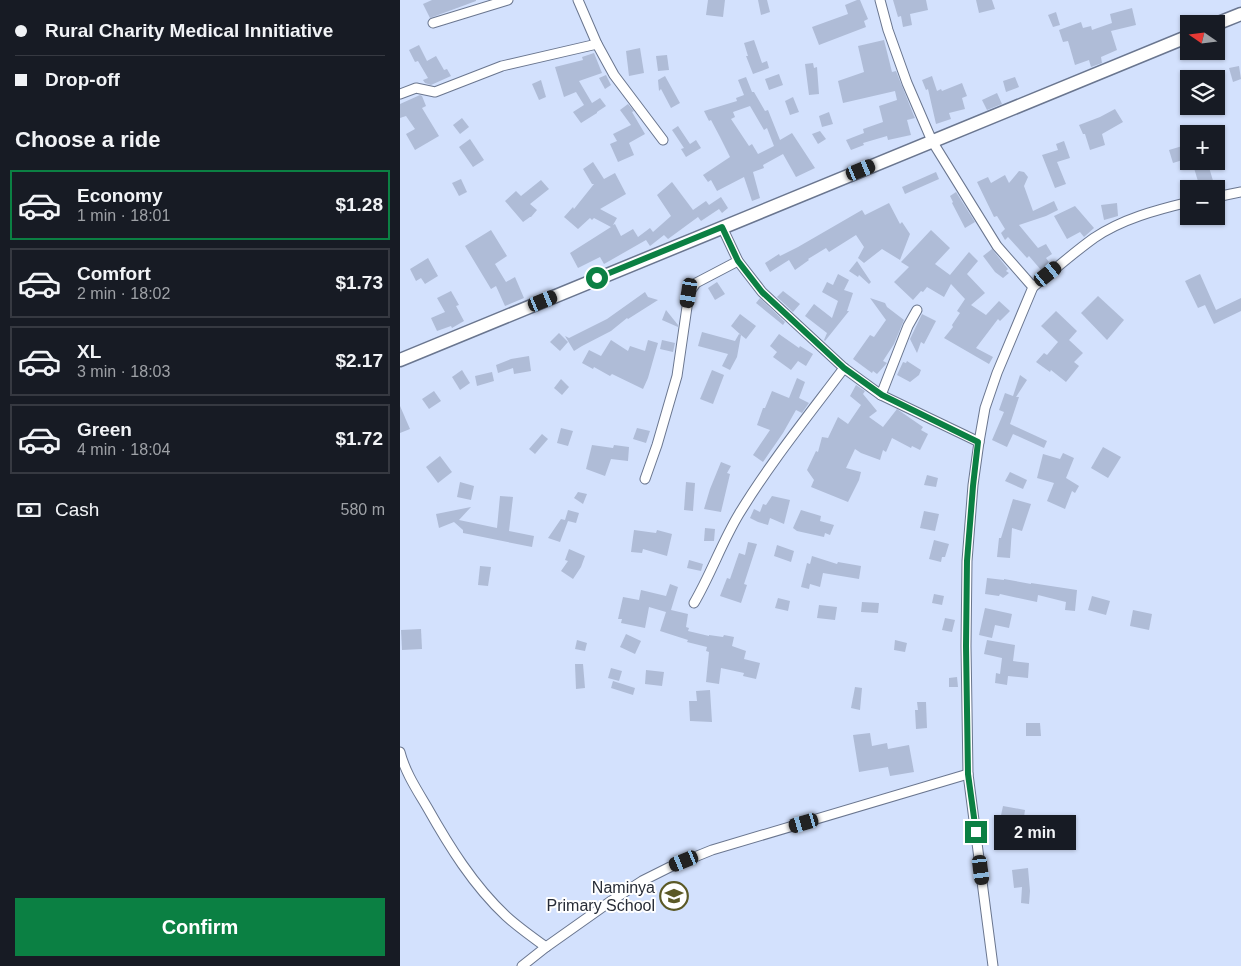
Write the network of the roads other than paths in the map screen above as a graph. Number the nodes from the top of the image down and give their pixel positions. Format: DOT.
graph roads {
  1 [pos="508,0"];
  2 [pos="578,0"];
  3 [pos="880,0"];
  4 [pos="1241,14"];
  5 [pos="1225,20"];
  6 [pos="433,22"];
  7 [pos="1180,40"];
  8 [pos="597,44"];
  9 [pos="400,94"];
  10 [pos="663,140"];
  11 [pos="932,140"];
  12 [pos="1241,192"];
  13 [pos="1225,195"];
  14 [pos="1180,204"];
  15 [pos="722,227"];
  16 [pos="738,261"];
  17 [pos="1033,287"];
  18 [pos="917,310"];
  19 [pos="400,360"];
  20 [pos="844,368"];
  21 [pos="882,395"];
  22 [pos="978,442"];
  23 [pos="645,479"];
  24 [pos="694,603"];
  25 [pos="400,752"];
  26 [pos="968,774"];
  27 [pos="546,947"];
  28 [pos="522,966"];
  29 [pos="993,966"];
  1 -- 6 [label="street"];
  2 -- 8 [label="street"];
  3 -- 11 [label="street"];
  4 -- 5 [label="main road"];
  7 -- 11 [label="main road"];
  8 -- 9 [label="street"];
  8 -- 10 [label="street"];
  11 -- 15 [label="main road"];
  11 -- 17 [label="street"];
  12 -- 13 [label="street"];
  14 -- 17 [label="street"];
  15 -- 16 [label="street"];
  15 -- 19 [label="main road"];
  16 -- 20 [label="street"];
  16 -- 23 [label="street"];
  17 -- 22 [label="street"];
  18 -- 21 [label="street"];
  20 -- 21 [label="street"];
  20 -- 24 [label="street"];
  21 -- 22 [label="street"];
  22 -- 26 [label="street"];
  25 -- 27 [label="street"];
  26 -- 27 [label="street"];
  26 -- 29 [label="street"];
  27 -- 28 [label="street"];
}
